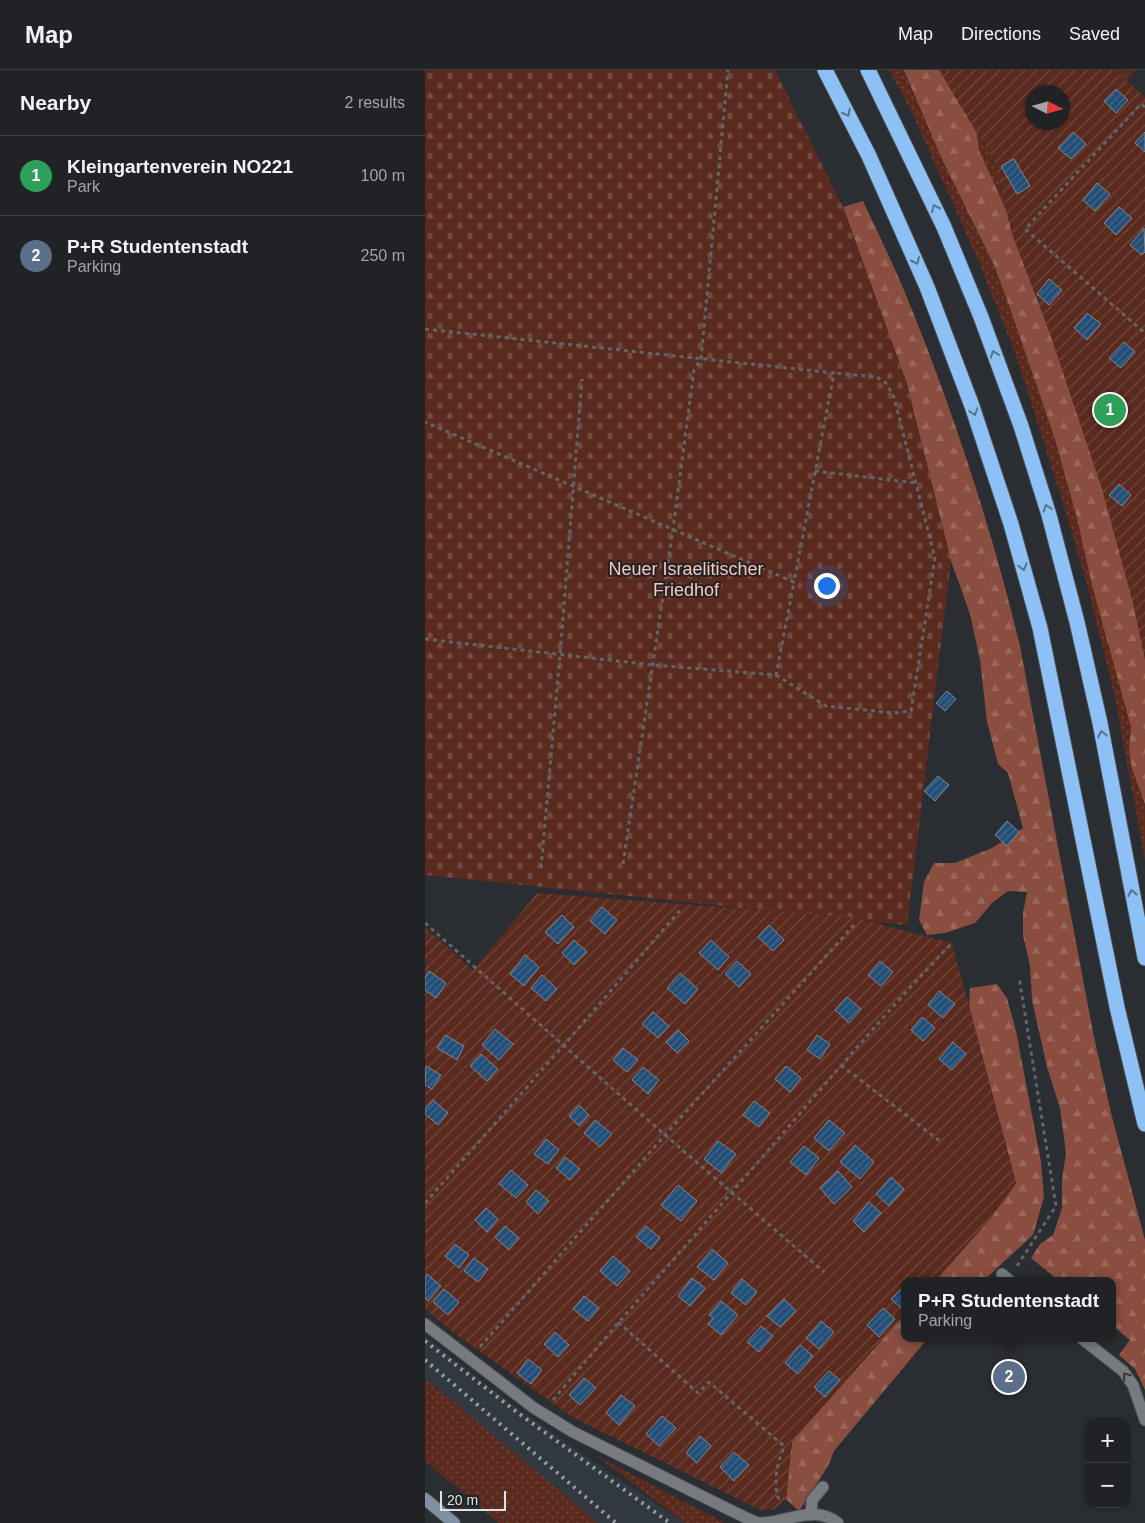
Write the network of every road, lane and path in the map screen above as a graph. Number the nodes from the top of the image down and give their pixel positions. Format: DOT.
graph roads {
  1 [pos="728,70"];
  2 [pos="825,70"];
  3 [pos="868,70"];
  4 [pos="1145,107"];
  5 [pos="425,329"];
  6 [pos="1145,333"];
  7 [pos="701,359"];
  8 [pos="834,373"];
  9 [pos="582,378"];
  10 [pos="425,422"];
  11 [pos="815,471"];
  12 [pos="916,483"];
  13 [pos="573,486"];
  14 [pos="673,529"];
  15 [pos="794,582"];
  16 [pos="425,639"];
  17 [pos="560,655"];
  18 [pos="653,665"];
  19 [pos="776,675"];
  20 [pos="623,864"];
  21 [pos="541,868"];
  22 [pos="681,908"];
  23 [pos="425,923"];
  24 [pos="854,925"];
  25 [pos="952,943"];
  26 [pos="1145,958"];
  27 [pos="1019,977"];
  28 [pos="564,1046"];
  29 [pos="841,1065"];
  30 [pos="1145,1124"];
  31 [pos="665,1135"];
  32 [pos="941,1142"];
  33 [pos="732,1193"];
  34 [pos="425,1203"];
  35 [pos="1026,1254"];
  36 [pos="824,1272"];
  37 [pos="618,1322"];
  38 [pos="425,1324"];
  39 [pos="1086,1342"];
  40 [pos="470,1359"];
  41 [pos="550,1403"];
  42 [pos="1145,1420"];
  43 [pos="823,1487"];
  44 [pos="425,1499"];
  45 [pos="811,1515"];
  46 [pos="835,1520"];
  47 [pos="447,1521"];
  48 [pos="786,1522"];
  1 -- 7 [label="path"];
  2 -- 30 [label="highway, one-way"];
  26 -- 3 [label="highway, one-way"];
  4 -- 6 [label="path"];
  5 -- 7 [label="path"];
  7 -- 8 [label="path"];
  7 -- 14 [label="path"];
  8 -- 11 [label="path"];
  8 -- 12 [label="path"];
  9 -- 13 [label="path"];
  10 -- 13 [label="path"];
  11 -- 12 [label="path"];
  11 -- 15 [label="path"];
  12 -- 19 [label="path"];
  13 -- 14 [label="path"];
  13 -- 17 [label="path"];
  14 -- 15 [label="path"];
  14 -- 18 [label="path"];
  15 -- 19 [label="path"];
  16 -- 17 [label="path"];
  17 -- 18 [label="path"];
  17 -- 21 [label="path"];
  18 -- 19 [label="path"];
  18 -- 20 [label="path"];
  22 -- 28 [label="path"];
  23 -- 28 [label="path"];
  24 -- 31 [label="path"];
  25 -- 29 [label="path"];
  27 -- 35 [label="path"];
  28 -- 31 [label="path"];
  28 -- 34 [label="path"];
  29 -- 32 [label="path"];
  29 -- 33 [label="path"];
  31 -- 33 [label="path"];
  31 -- 40 [label="path"];
  33 -- 36 [label="path"];
  33 -- 37 [label="path"];
  37 -- 41 [label="path"];
  37 -- 48 [label="path"];
  38 -- 40 [label="lane"];
  42 -- 39 [label="lane, one-way"];
  40 -- 48 [label="lane"];
  43 -- 45 [label="lane"];
  44 -- 47 [label="main road"];
  45 -- 46 [label="lane"];
  45 -- 48 [label="lane"];
}
